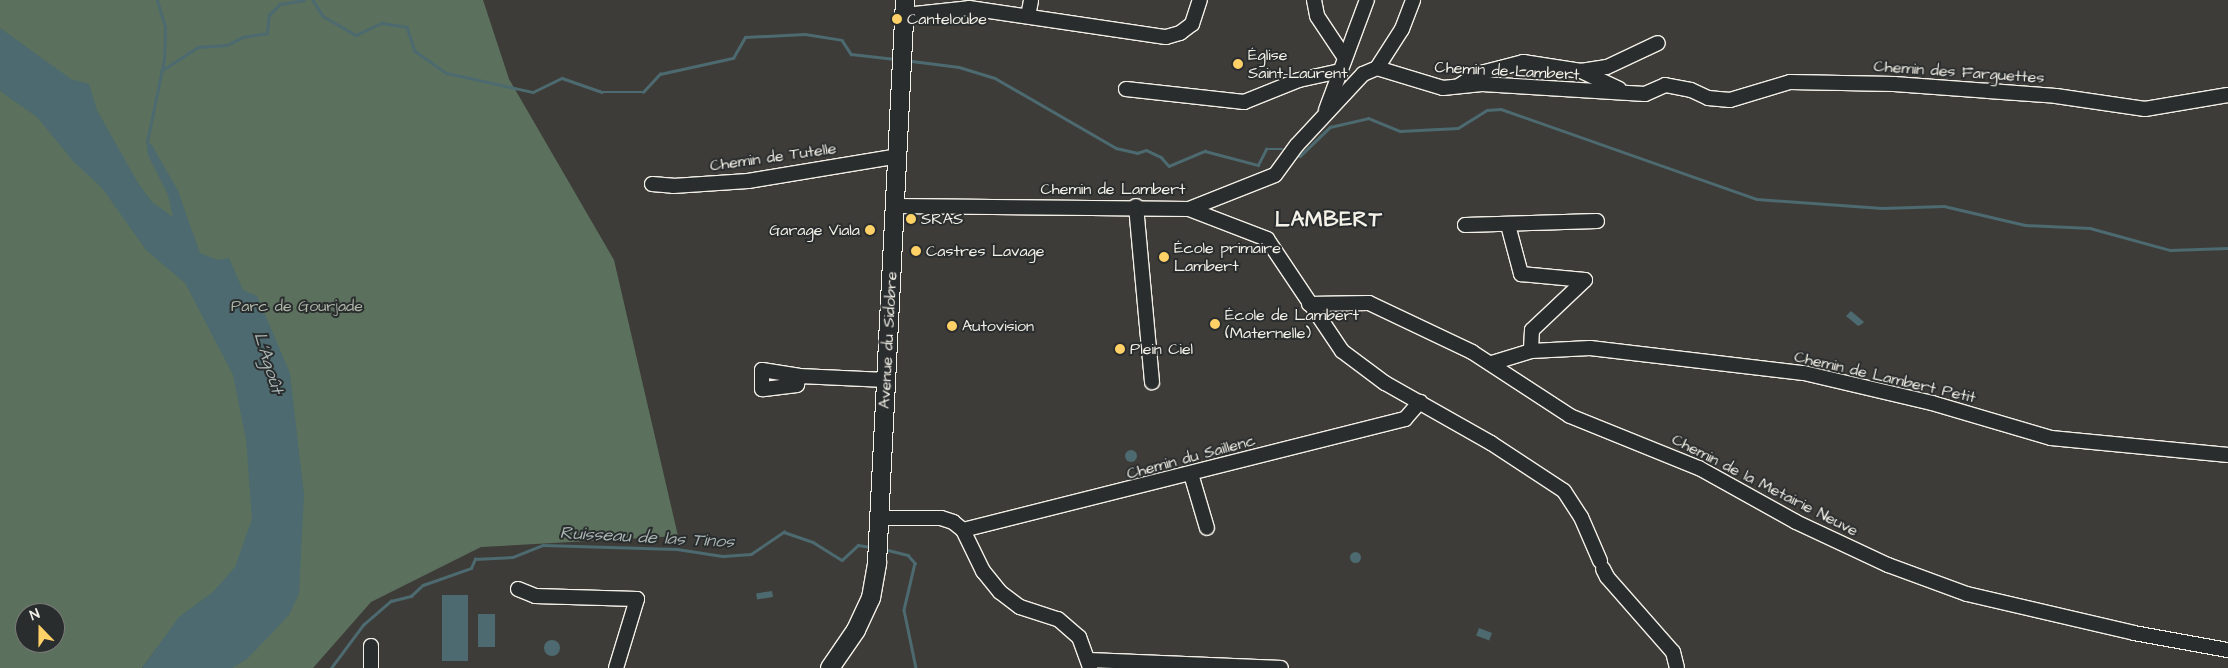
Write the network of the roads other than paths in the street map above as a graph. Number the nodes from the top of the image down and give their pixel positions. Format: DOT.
graph roads {
  1 [pos="1031,0"];
  2 [pos="1200,0"];
  3 [pos="1314,0"];
  4 [pos="1367,0"];
  5 [pos="1413,0"];
  6 [pos="905,7"];
  7 [pos="1020,10"];
  8 [pos="1658,43"];
  9 [pos="1342,65"];
  10 [pos="1376,68"];
  11 [pos="1581,71"];
  12 [pos="1457,86"];
  13 [pos="1126,89"];
  14 [pos="1691,90"];
  15 [pos="1633,94"];
  16 [pos="2228,95"];
  17 [pos="1324,118"];
  18 [pos="899,156"];
  19 [pos="652,184"];
  20 [pos="895,206"];
  21 [pos="1136,206"];
  22 [pos="1189,209"];
  23 [pos="1598,221"];
  24 [pos="1508,224"];
  25 [pos="1465,225"];
  26 [pos="1309,304"];
  27 [pos="1531,351"];
  28 [pos="1492,363"];
  29 [pos="799,376"];
  30 [pos="886,380"];
  31 [pos="1152,382"];
  32 [pos="1420,402"];
  33 [pos="2228,454"];
  34 [pos="1192,474"];
  35 [pos="878,518"];
  36 [pos="1207,528"];
  37 [pos="963,530"];
  38 [pos="518,589"];
  39 [pos="371,646"];
  40 [pos="2228,650"];
  41 [pos="1090,664"];
  42 [pos="1190,665"];
  43 [pos="371,668"];
  44 [pos="616,668"];
  45 [pos="830,668"];
  46 [pos="1281,668"];
  47 [pos="1677,668"];
  1 -- 7 [label="street"];
  2 -- 7 [label="street"];
  3 -- 9 [label="street"];
  4 -- 9 [label="street"];
  5 -- 10 [label="street"];
  6 -- 7 [label="street"];
  6 -- 18 [label="main road, Avenue du Sidobre"];
  8 -- 11 [label="street"];
  9 -- 13 [label="street"];
  9 -- 17 [label="street"];
  10 -- 12 [label="street, Chemin de Lambert"];
  10 -- 17 [label="street, Chemin de Lambert"];
  11 -- 12 [label="street"];
  11 -- 15 [label="street"];
  12 -- 15 [label="street, Chemin de Lambert"];
  14 -- 15 [label="street, Chemin de Lambert"];
  14 -- 16 [label="street, Chemin des Farguettes"];
  17 -- 22 [label="street, Chemin de Lambert"];
  18 -- 19 [label="street, Chemin de Tutelle"];
  18 -- 20 [label="main road, Avenue du Sidobre"];
  20 -- 21 [label="street, Chemin de Lambert"];
  20 -- 30 [label="main road, Avenue du Sidobre"];
  21 -- 22 [label="street, Chemin de Lambert"];
  21 -- 31 [label="street"];
  22 -- 26 [label="street"];
  23 -- 24 [label="street"];
  24 -- 25 [label="street"];
  24 -- 27 [label="street"];
  26 -- 28 [label="street, Chemin de la Metairie Neuve"];
  26 -- 32 [label="street"];
  27 -- 28 [label="street, Chemin de Lambert Petit"];
  27 -- 33 [label="street, Chemin de Lambert Petit"];
  28 -- 40 [label="street, Chemin de la Metairie Neuve"];
  29 -- 30 [label="street"];
  30 -- 35 [label="main road, Avenue du Sidobre"];
  32 -- 34 [label="street, Chemin du Saillenc"];
  32 -- 47 [label="street"];
  34 -- 36 [label="street"];
  34 -- 37 [label="street, Chemin du Saillenc"];
  35 -- 37 [label="street"];
  35 -- 45 [label="main road, Avenue du Sidobre"];
  37 -- 41 [label="street"];
  38 -- 44 [label="street"];
  39 -- 43 [label="street"];
  41 -- 42 [label="street"];
  42 -- 46 [label="street"];
}
